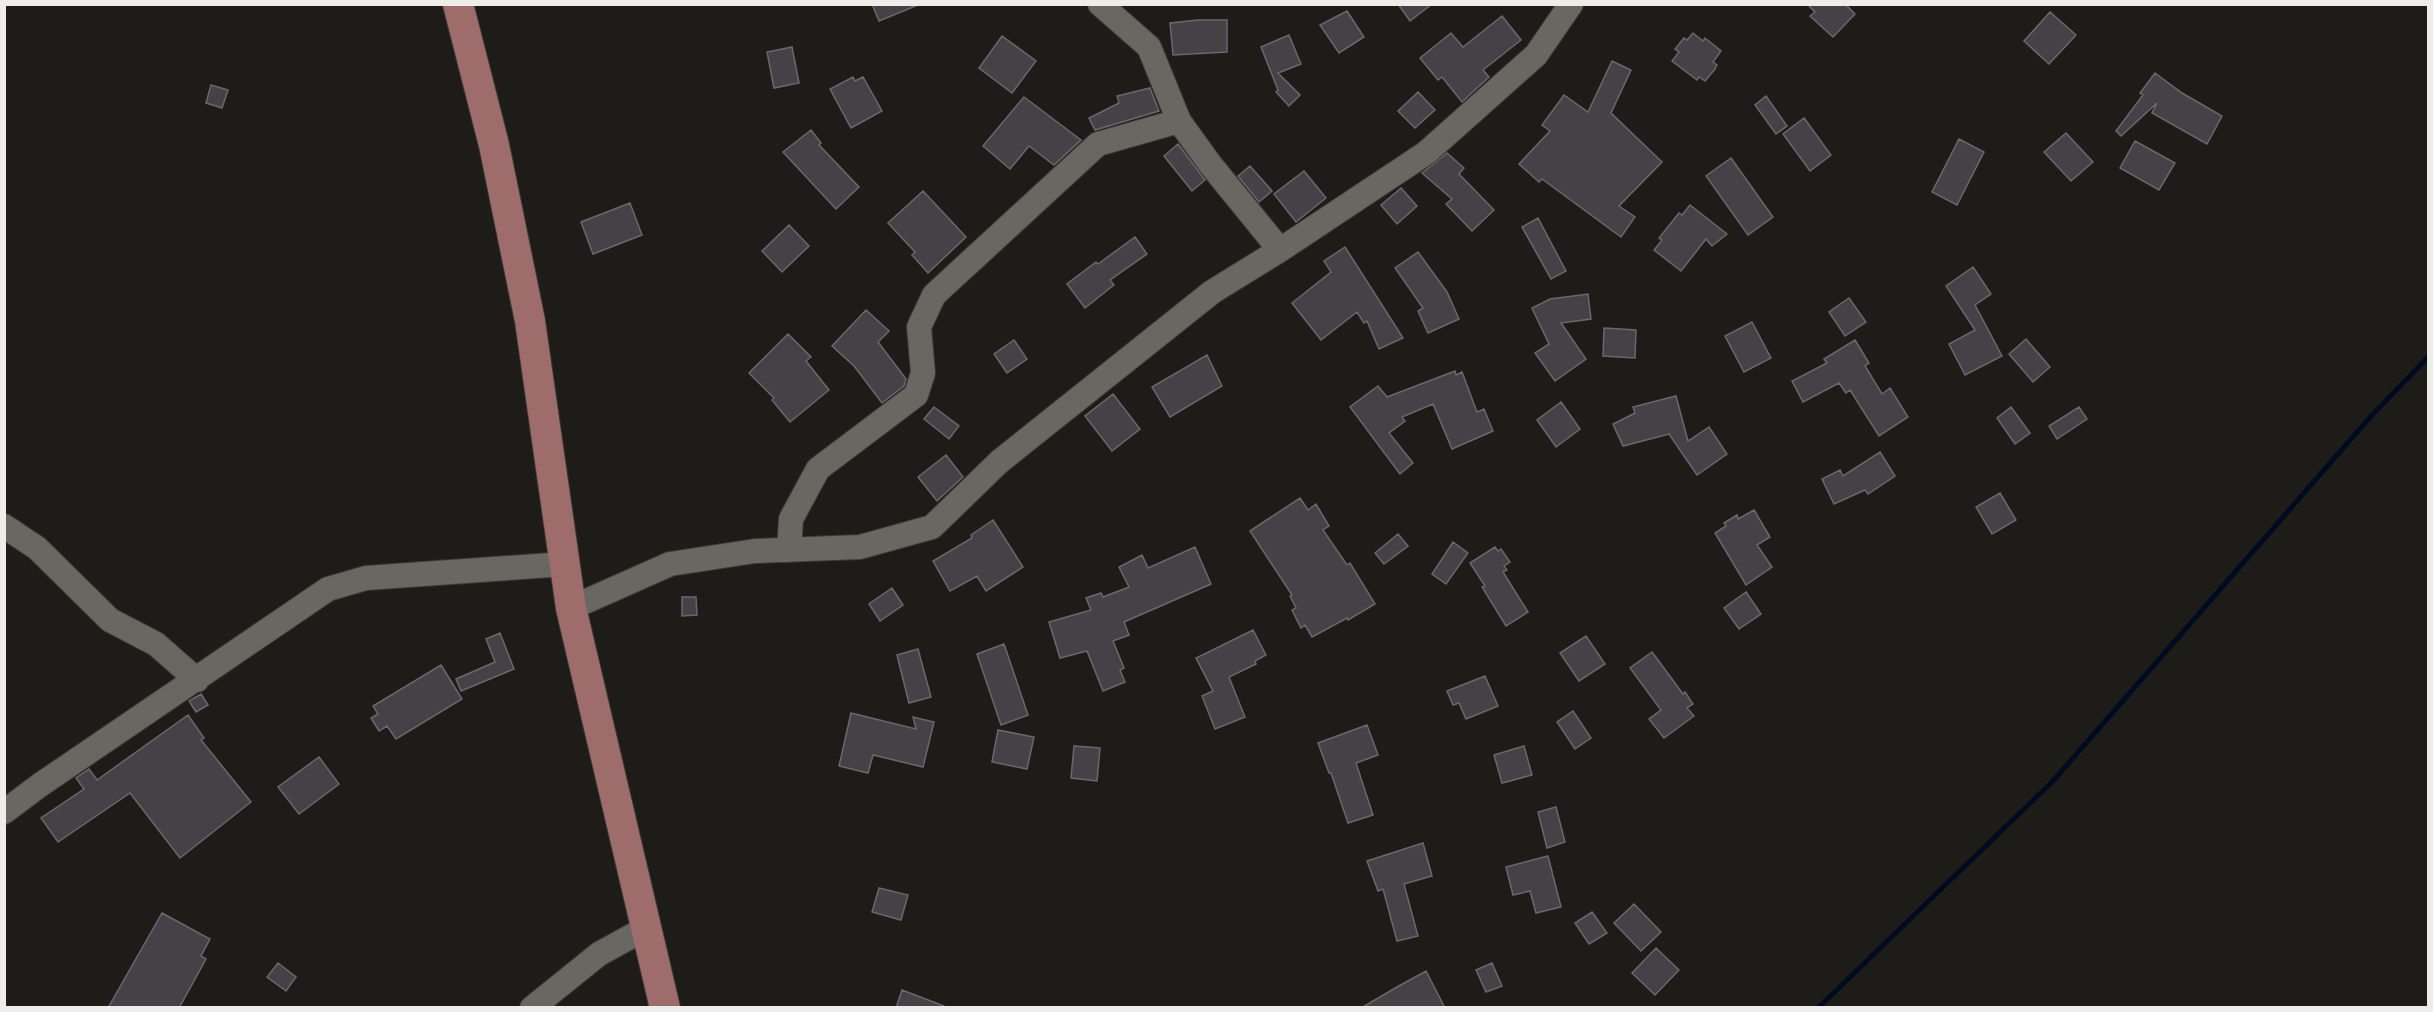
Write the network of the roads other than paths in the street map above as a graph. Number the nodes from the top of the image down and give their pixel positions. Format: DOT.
graph roads {
  1 [pos="458,4"];
  2 [pos="1100,4"];
  3 [pos="1571,4"];
  4 [pos="1179,121"];
  5 [pos="1280,250"];
  6 [pos="4,526"];
  7 [pos="789,550"];
  8 [pos="565,564"];
  9 [pos="571,608"];
  10 [pos="197,680"];
  11 [pos="4,812"];
  12 [pos="648,927"];
  13 [pos="532,1008"];
  14 [pos="665,1008"];
  1 -- 8 [label="main road"];
  2 -- 4 [label="street"];
  3 -- 5 [label="street"];
  4 -- 5 [label="street"];
  4 -- 7 [label="street"];
  5 -- 7 [label="street"];
  6 -- 10 [label="street"];
  7 -- 9 [label="street"];
  8 -- 9 [label="main road"];
  8 -- 10 [label="street"];
  9 -- 12 [label="main road"];
  10 -- 11 [label="street"];
  12 -- 13 [label="street"];
  12 -- 14 [label="main road"];
}
